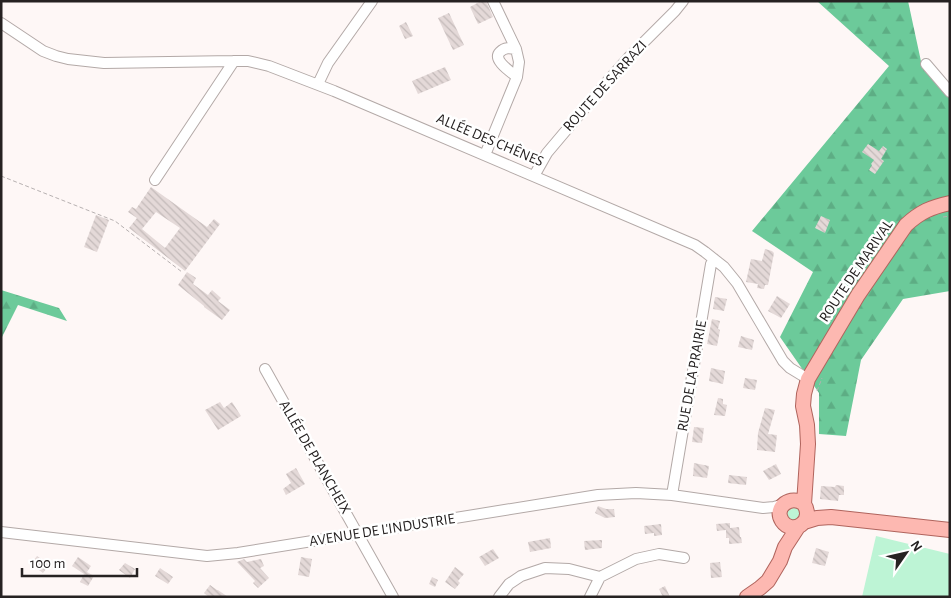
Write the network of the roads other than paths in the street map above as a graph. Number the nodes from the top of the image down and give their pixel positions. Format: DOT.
graph roads {
  1 [pos="372,1"];
  2 [pos="493,1"];
  3 [pos="682,1"];
  4 [pos="1,23"];
  5 [pos="516,49"];
  6 [pos="234,61"];
  7 [pos="926,64"];
  8 [pos="517,77"];
  9 [pos="318,84"];
  10 [pos="950,92"];
  11 [pos="485,155"];
  12 [pos="534,176"];
  13 [pos="155,180"];
  14 [pos="950,203"];
  15 [pos="714,259"];
  16 [pos="265,369"];
  17 [pos="808,379"];
  18 [pos="672,495"];
  19 [pos="763,508"];
  20 [pos="798,511"];
  21 [pos="782,521"];
  22 [pos="950,530"];
  23 [pos="1,532"];
  24 [pos="358,534"];
  25 [pos="785,547"];
  26 [pos="684,558"];
  27 [pos="600,577"];
  28 [pos="394,597"];
  29 [pos="500,597"];
  30 [pos="590,597"];
  31 [pos="747,597"];
  1 -- 9 [label="street"];
  2 -- 5 [label="street"];
  3 -- 12 [label="street, ROUTE DE SARRAZI"];
  4 -- 6 [label="street, ALLÉE DES CHÊNES"];
  5 -- 8 [label="street"];
  5 -- 8 [label="street"];
  6 -- 9 [label="street, ALLÉE DES CHÊNES"];
  6 -- 13 [label="street"];
  7 -- 10 [label="street"];
  8 -- 11 [label="street"];
  9 -- 11 [label="street, ALLÉE DES CHÊNES"];
  11 -- 12 [label="street, ALLÉE DES CHÊNES"];
  12 -- 15 [label="street, ALLÉE DES CHÊNES"];
  14 -- 17 [label="main road, ROUTE DE MARIVAL"];
  15 -- 17 [label="street, ALLÉE DES CHÊNES"];
  15 -- 18 [label="street, RUE DE LA PRAIRIE"];
  16 -- 24 [label="street, ALLÉE DE PLANCHEIX"];
  17 -- 20 [label="main road"];
  18 -- 19 [label="street, AVENUE DE L'INDUSTRIE"];
  18 -- 24 [label="street, AVENUE DE L'INDUSTRIE"];
  19 -- 20 [label="street, AVENUE DE L'INDUSTRIE"];
  19 -- 21 [label="street, AVENUE DE L'INDUSTRIE"];
  20 -- 21 [label="main road"];
  20 -- 21 [label="main road"];
  20 -- 22 [label="main road"];
  20 -- 25 [label="main road"];
  21 -- 25 [label="main road"];
  23 -- 24 [label="street, AVENUE DE L'INDUSTRIE"];
  24 -- 28 [label="street, ALLÉE DE PLANCHEIX"];
  25 -- 31 [label="main road"];
  26 -- 27 [label="street"];
  27 -- 29 [label="street"];
  27 -- 30 [label="street"];
}
